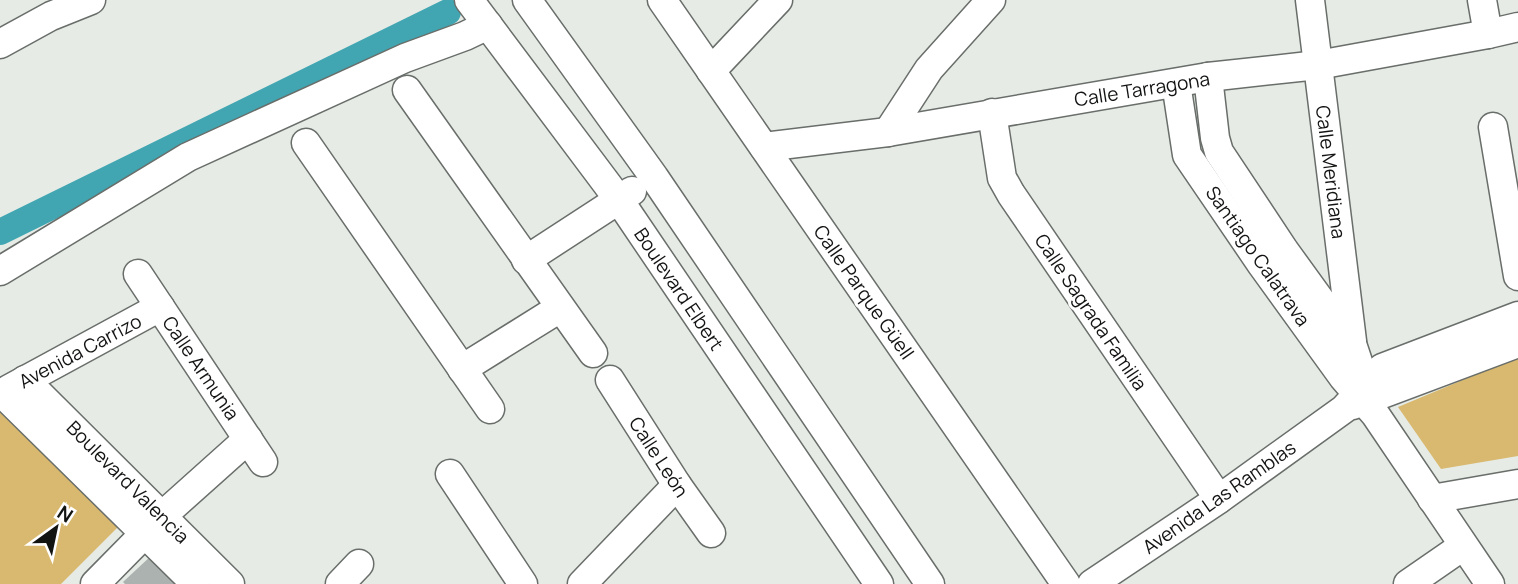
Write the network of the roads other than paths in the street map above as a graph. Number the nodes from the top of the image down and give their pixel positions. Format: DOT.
graph roads {
  1 [pos="91,0"];
  2 [pos="469,0"];
  3 [pos="527,0"];
  4 [pos="662,0"];
  5 [pos="778,0"];
  6 [pos="991,0"];
  7 [pos="1310,0"];
  8 [pos="1482,0"];
  9 [pos="45,8"];
  10 [pos="488,25"];
  11 [pos="1518,27"];
  12 [pos="1488,34"];
  13 [pos="0,44"];
  14 [pos="1318,65"];
  15 [pos="711,71"];
  16 [pos="1208,77"];
  17 [pos="1176,83"];
  18 [pos="407,90"];
  19 [pos="992,113"];
  20 [pos="1493,127"];
  21 [pos="888,132"];
  22 [pos="306,143"];
  23 [pos="764,147"];
  24 [pos="654,177"];
  25 [pos="619,200"];
  26 [pos="1273,257"];
  27 [pos="526,260"];
  28 [pos="0,271"];
  29 [pos="138,274"];
  30 [pos="1518,276"];
  31 [pos="160,307"];
  32 [pos="560,308"];
  33 [pos="1518,316"];
  34 [pos="1518,343"];
  35 [pos="1352,344"];
  36 [pos="593,353"];
  37 [pos="462,369"];
  38 [pos="610,380"];
  39 [pos="9,389"];
  40 [pos="1363,400"];
  41 [pos="491,409"];
  42 [pos="450,474"];
  43 [pos="1518,484"];
  44 [pos="677,485"];
  45 [pos="1219,499"];
  46 [pos="1432,499"];
  47 [pos="153,524"];
  48 [pos="710,533"];
  49 [pos="1463,546"];
  50 [pos="94,584"];
  51 [pos="196,584"];
  52 [pos="230,584"];
  53 [pos="523,584"];
  54 [pos="582,584"];
  55 [pos="879,584"];
  56 [pos="930,584"];
  57 [pos="1066,584"];
  58 [pos="1092,584"];
  59 [pos="1408,584"];
  60 [pos="1490,584"];
  1 -- 9 [label="street"];
  2 -- 10 [label="street, Boulevard Elbert"];
  3 -- 24 [label="street"];
  4 -- 15 [label="street, Calle Parque Güell"];
  5 -- 15 [label="street"];
  6 -- 21 [label="street"];
  7 -- 14 [label="street, Calle Meridiana"];
  8 -- 12 [label="street"];
  9 -- 13 [label="street"];
  10 -- 25 [label="street, Boulevard Elbert"];
  10 -- 28 [label="street"];
  11 -- 12 [label="street, Calle Tarragona"];
  12 -- 14 [label="street, Calle Tarragona"];
  14 -- 16 [label="street, Calle Tarragona"];
  14 -- 35 [label="street, Calle Meridiana"];
  15 -- 23 [label="street, Calle Parque Güell"];
  16 -- 17 [label="street, Calle Tarragona"];
  16 -- 26 [label="street"];
  17 -- 19 [label="street, Calle Tarragona"];
  17 -- 26 [label="street, Santiago Calatrava"];
  18 -- 27 [label="street"];
  19 -- 21 [label="street, Calle Tarragona"];
  19 -- 45 [label="street, Calle Sagrada Familia"];
  20 -- 30 [label="street"];
  21 -- 23 [label="street, Calle Tarragona"];
  22 -- 37 [label="street"];
  23 -- 57 [label="street, Calle Parque Güell"];
  24 -- 25 [label="street"];
  24 -- 56 [label="street"];
  25 -- 27 [label="street"];
  25 -- 55 [label="street, Boulevard Elbert"];
  26 -- 35 [label="street"];
  26 -- 40 [label="street, Santiago Calatrava"];
  27 -- 32 [label="street"];
  29 -- 31 [label="street, Calle Armunia"];
  31 -- 39 [label="street, Avenida Carrizo"];
  31 -- 47 [label="street, Calle Armunia"];
  32 -- 36 [label="street"];
  32 -- 37 [label="street"];
  33 -- 40 [label="street, Avenida Las Ramblas"];
  34 -- 40 [label="street, Avenida Las Ramblas"];
  35 -- 40 [label="street"];
  37 -- 41 [label="street"];
  38 -- 44 [label="street, Calle León"];
  39 -- 47 [label="street, Boulevard Valencia"];
  40 -- 45 [label="street, Avenida Las Ramblas"];
  40 -- 46 [label="street"];
  42 -- 53 [label="street"];
  43 -- 46 [label="street"];
  44 -- 48 [label="street, Calle León"];
  44 -- 54 [label="street"];
  45 -- 58 [label="street, Avenida Las Ramblas"];
  46 -- 49 [label="street"];
  47 -- 50 [label="street"];
  47 -- 51 [label="street, Boulevard Valencia"];
  47 -- 52 [label="street, Boulevard Valencia"];
  49 -- 59 [label="street"];
  49 -- 60 [label="street"];
}
